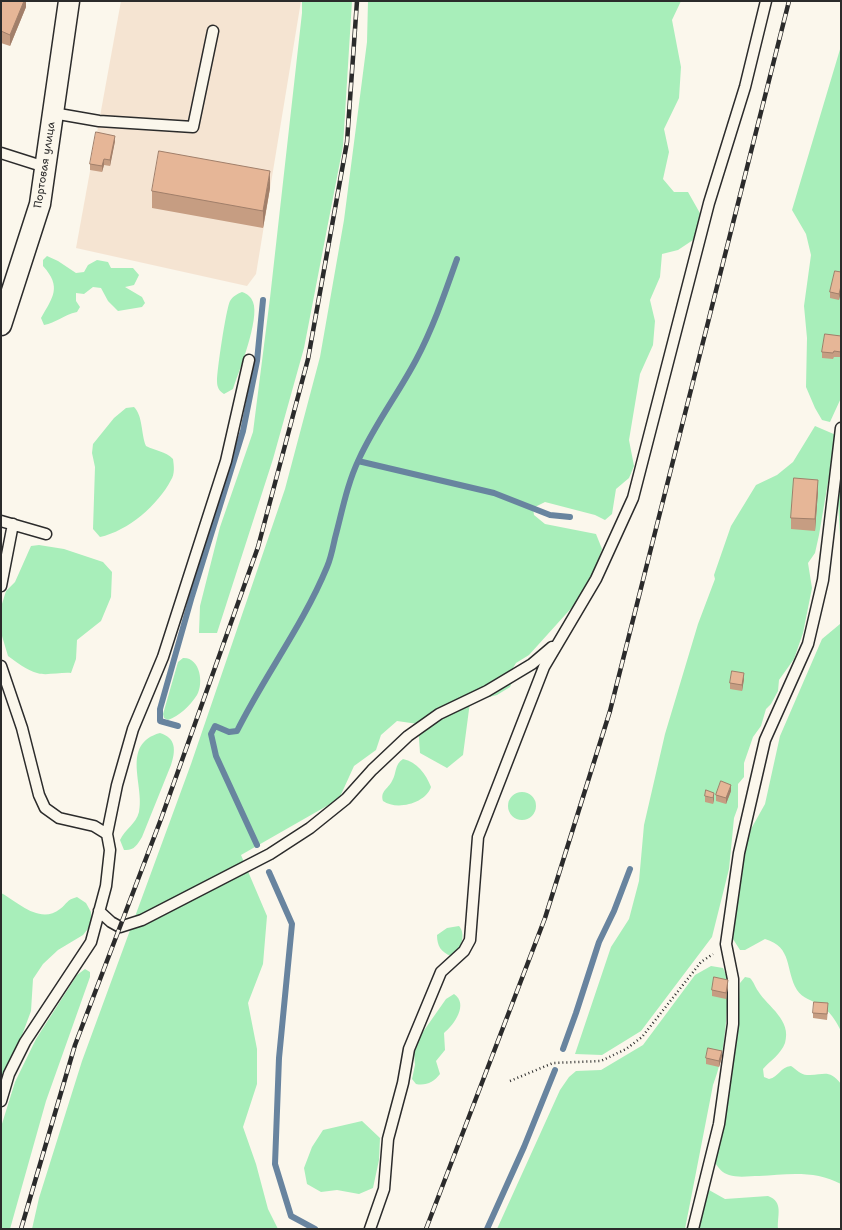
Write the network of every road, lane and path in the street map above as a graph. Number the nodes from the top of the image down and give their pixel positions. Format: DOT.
graph roads {
  1 [pos="69,1"];
  2 [pos="766,1"];
  3 [pos="214,31"];
  4 [pos="53,113"];
  5 [pos="1,153"];
  6 [pos="45,167"];
  7 [pos="1,325"];
  8 [pos="249,360"];
  9 [pos="841,428"];
  10 [pos="1,521"];
  11 [pos="13,524"];
  12 [pos="46,534"];
  13 [pos="1,586"];
  14 [pos="558,642"];
  15 [pos="1,666"];
  16 [pos="107,834"];
  17 [pos="99,911"];
  18 [pos="726,944"];
  19 [pos="510,1081"];
  20 [pos="1,1101"];
  21 [pos="370,1229"];
  22 [pos="693,1229"];
  1 -- 4 [label="street, Портовая улица"];
  2 -- 14 [label="lane"];
  3 -- 4 [label="lane"];
  4 -- 6 [label="street, Портовая улица"];
  5 -- 6 [label="lane"];
  6 -- 7 [label="street, Портовая улица"];
  8 -- 16 [label="lane"];
  9 -- 18 [label="lane"];
  10 -- 11 [label="lane"];
  11 -- 12 [label="lane"];
  11 -- 13 [label="lane"];
  14 -- 17 [label="lane"];
  14 -- 21 [label="lane"];
  15 -- 16 [label="lane"];
  16 -- 17 [label="lane"];
  17 -- 20 [label="lane"];
  18 -- 19 [label="path"];
  18 -- 22 [label="lane"];
}
